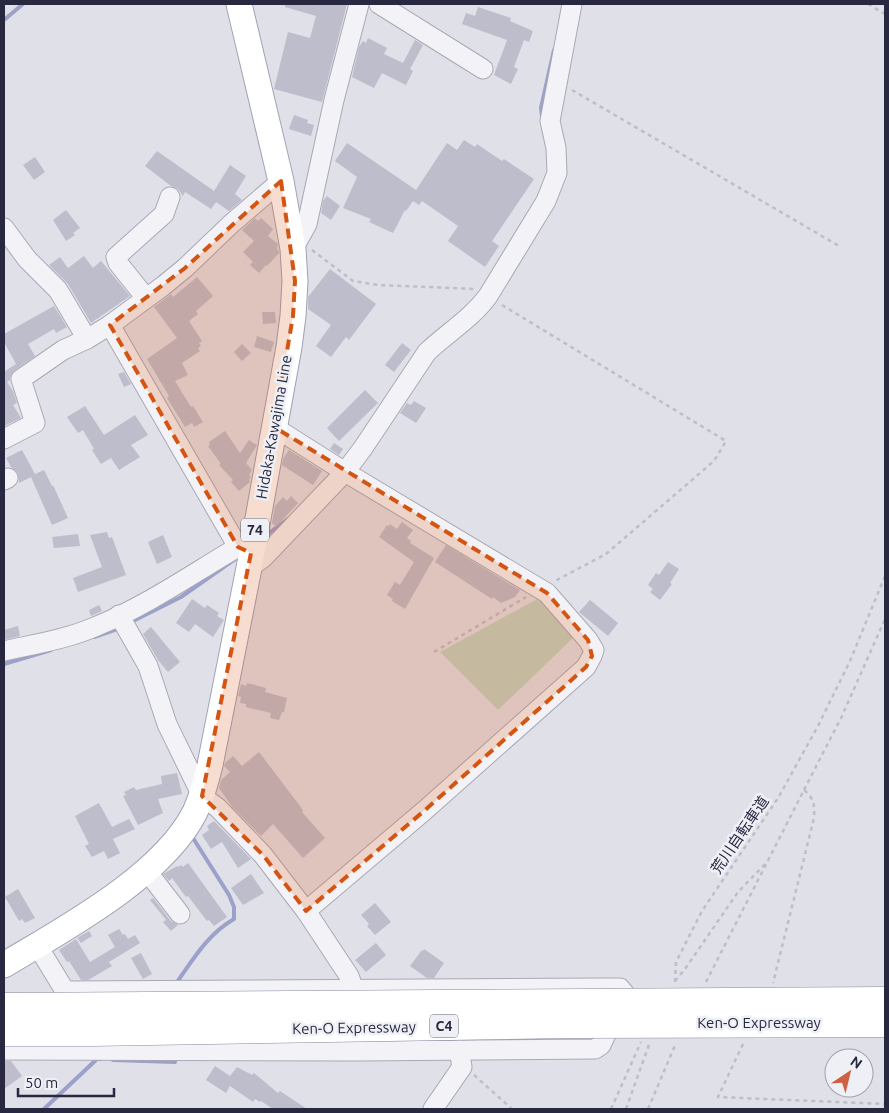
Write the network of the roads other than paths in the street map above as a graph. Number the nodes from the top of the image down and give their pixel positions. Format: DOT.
graph roads {
  1 [pos="239,4"];
  2 [pos="359,4"];
  3 [pos="379,4"];
  4 [pos="572,4"];
  5 [pos="483,69"];
  6 [pos="281,181"];
  7 [pos="170,197"];
  8 [pos="4,228"];
  9 [pos="296,245"];
  10 [pos="146,298"];
  11 [pos="110,324"];
  12 [pos="87,339"];
  13 [pos="274,427"];
  14 [pos="4,439"];
  15 [pos="345,472"];
  16 [pos="246,556"];
  17 [pos="119,616"];
  18 [pos="4,651"];
  19 [pos="202,796"];
  20 [pos="146,870"];
  21 [pos="306,911"];
  22 [pos="180,914"];
  23 [pos="37,945"];
  24 [pos="4,965"];
  25 [pos="173,990"];
  26 [pos="354,990"];
  27 [pos="65,992"];
  28 [pos="885,1001"];
  29 [pos="4,1007"];
  30 [pos="885,1023"];
  31 [pos="4,1032"];
  32 [pos="4,1050"];
  33 [pos="65,1050"];
  34 [pos="172,1050"];
  35 [pos="356,1052"];
  36 [pos="461,1058"];
  37 [pos="433,1109"];
  1 -- 6 [label="main road, Hidaka-Kawajima Line / 74"];
  2 -- 9 [label="street"];
  3 -- 5 [label="street"];
  4 -- 15 [label="street"];
  6 -- 9 [label="main road, Hidaka-Kawajima Line / 74"];
  6 -- 10 [label="street"];
  7 -- 10 [label="street"];
  8 -- 12 [label="street"];
  9 -- 13 [label="main road, Hidaka-Kawajima Line / 74"];
  10 -- 11 [label="street"];
  11 -- 12 [label="street"];
  11 -- 16 [label="street"];
  12 -- 14 [label="street"];
  13 -- 15 [label="street"];
  13 -- 16 [label="main road, Hidaka-Kawajima Line / 74"];
  15 -- 16 [label="street"];
  15 -- 21 [label="street"];
  16 -- 17 [label="street"];
  16 -- 19 [label="main road, Hidaka-Kawajima Line / 74"];
  17 -- 18 [label="street"];
  17 -- 19 [label="street"];
  19 -- 20 [label="main road, Hidaka-Kawajima Line / 74"];
  19 -- 21 [label="street"];
  20 -- 22 [label="street"];
  20 -- 23 [label="main road, Hidaka-Kawajima Line / 74"];
  21 -- 26 [label="street"];
  23 -- 24 [label="main road, Hidaka-Kawajima Line / 74"];
  23 -- 27 [label="street"];
  25 -- 26 [label="street"];
  25 -- 27 [label="street"];
  25 -- 34 [label="street"];
  26 -- 35 [label="street"];
  26 -- 36 [label="street"];
  27 -- 33 [label="street"];
  28 -- 29 [label="highway, Ken-O Expressway / C4, bridge"];
  30 -- 31 [label="highway, Ken-O Expressway / C4, bridge"];
  32 -- 33 [label="street"];
  33 -- 34 [label="street"];
  34 -- 35 [label="street"];
  35 -- 36 [label="street"];
  36 -- 37 [label="street"];
}
